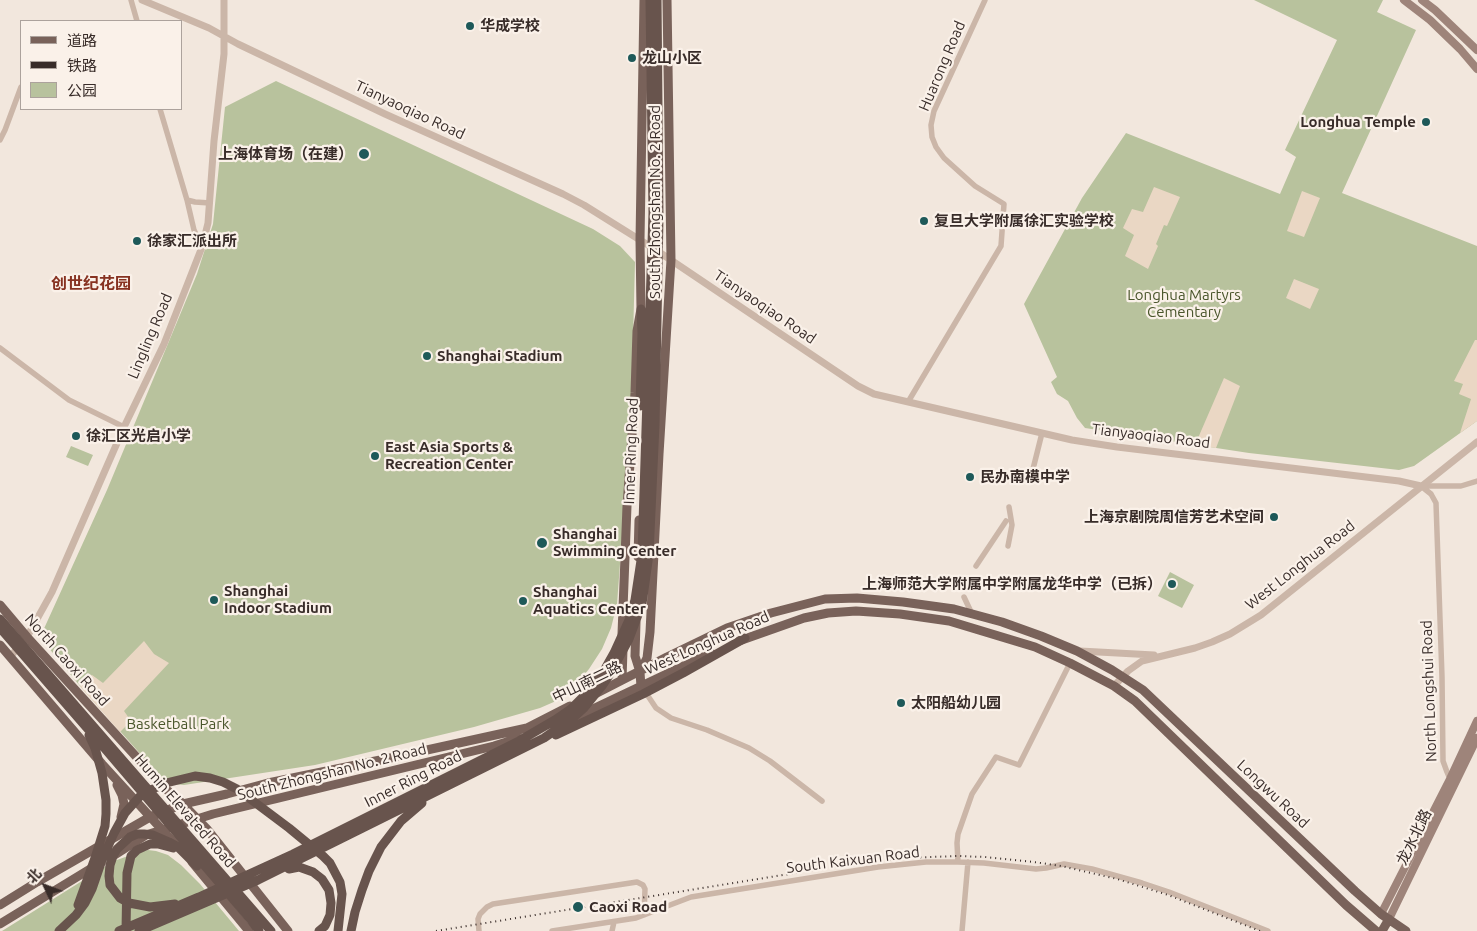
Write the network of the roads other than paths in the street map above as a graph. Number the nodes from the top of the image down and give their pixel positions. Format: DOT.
graph roads {
  1 [pos="131,0"];
  2 [pos="142,0"];
  3 [pos="224,0"];
  4 [pos="644,0"];
  5 [pos="650,0"];
  6 [pos="657,0"];
  7 [pos="667,0"];
  8 [pos="985,0"];
  9 [pos="1404,0"];
  10 [pos="1422,0"];
  11 [pos="137,20"];
  12 [pos="225,36"];
  13 [pos="1477,50"];
  14 [pos="1477,69"];
  15 [pos="20,90"];
  16 [pos="160,110"];
  17 [pos="0,140"];
  18 [pos="187,200"];
  19 [pos="210,202"];
  20 [pos="640,240"];
  21 [pos="202,247"];
  22 [pos="671,260"];
  23 [pos="641,309"];
  24 [pos="0,348"];
  25 [pos="908,402"];
  26 [pos="124,427"];
  27 [pos="1042,433"];
  28 [pos="1477,442"];
  29 [pos="1033,470"];
  30 [pos="1477,481"];
  31 [pos="1421,486"];
  32 [pos="1010,507"];
  33 [pos="643,508"];
  34 [pos="1006,521"];
  35 [pos="1008,546"];
  36 [pos="976,566"];
  37 [pos="964,597"];
  38 [pos="0,605"];
  39 [pos="972,614"];
  40 [pos="0,619"];
  41 [pos="0,628"];
  42 [pos="27,637"];
  43 [pos="745,638"];
  44 [pos="0,645"];
  45 [pos="1077,651"];
  46 [pos="1164,655"];
  47 [pos="10,657"];
  48 [pos="1070,663"];
  49 [pos="640,672"];
  50 [pos="1122,676"];
  51 [pos="622,680"];
  52 [pos="1114,686"];
  53 [pos="641,687"];
  54 [pos="80,720"];
  55 [pos="1477,721"];
  56 [pos="1477,738"];
  57 [pos="523,749"];
  58 [pos="102,764"];
  59 [pos="1453,781"];
  60 [pos="445,788"];
  61 [pos="822,801"];
  62 [pos="183,804"];
  63 [pos="150,817"];
  64 [pos="197,819"];
  65 [pos="162,829"];
  66 [pos="104,844"];
  67 [pos="191,860"];
  68 [pos="958,862"];
  69 [pos="968,862"];
  70 [pos="267,876"];
  71 [pos="224,894"];
  72 [pos="200,897"];
  73 [pos="0,905"];
  74 [pos="644,915"];
  75 [pos="1385,917"];
  76 [pos="254,918"];
  77 [pos="614,922"];
  78 [pos="0,924"];
  79 [pos="61,930"];
  80 [pos="1373,930"];
  81 [pos="119,931"];
  82 [pos="126,931"];
  83 [pos="139,931"];
  84 [pos="244,931"];
  85 [pos="249,931"];
  86 [pos="260,931"];
  87 [pos="271,931"];
  88 [pos="276,931"];
  89 [pos="288,931"];
  90 [pos="320,931"];
  91 [pos="338,931"];
  92 [pos="351,931"];
  93 [pos="479,931"];
  94 [pos="552,931"];
  95 [pos="612,931"];
  96 [pos="962,931"];
  97 [pos="1268,931"];
  98 [pos="1382,931"];
  99 [pos="1406,931"];
  1 -- 11 [label="street"];
  2 -- 12 [label="street, Tianyaoqiao Road"];
  3 -- 12 [label="street, Lingling Road"];
  4 -- 20 [label="main road, South Zhongshan No. 2 Road"];
  5 -- 33 [label="highway, Inner Ring Road"];
  6 -- 57 [label="highway, Inner Ring Road"];
  7 -- 22 [label="main road, South Zhongshan No. 2 Road"];
  8 -- 25 [label="street, Huarong Road"];
  9 -- 14 [label="main road"];
  10 -- 13 [label="main road"];
  12 -- 19 [label="street, Lingling Road"];
  12 -- 20 [label="street, Tianyaoqiao Road"];
  15 -- 17 [label="street"];
  16 -- 18 [label="street"];
  18 -- 19 [label="street"];
  18 -- 21 [label="street"];
  19 -- 21 [label="street, Lingling Road"];
  20 -- 22 [label="street, Tianyaoqiao Road"];
  20 -- 23 [label="main road, South Zhongshan No. 2 Road"];
  21 -- 26 [label="street, Lingling Road"];
  22 -- 25 [label="street, Tianyaoqiao Road"];
  22 -- 49 [label="main road, South Zhongshan No. 2 Road"];
  23 -- 33 [label="highway"];
  23 -- 49 [label="main road, 中山南二路"];
  23 -- 51 [label="main road, South Zhongshan No. 2 Road"];
  24 -- 26 [label="street"];
  25 -- 27 [label="street, Tianyaoqiao Road"];
  26 -- 42 [label="street, Lingling Road"];
  27 -- 29 [label="street"];
  27 -- 31 [label="street, Tianyaoqiao Road"];
  28 -- 31 [label="street, West Longhua Road"];
  30 -- 31 [label="street"];
  31 -- 46 [label="street, West Longhua Road"];
  31 -- 59 [label="street, North Longshui Road"];
  32 -- 35 [label="street"];
  33 -- 72 [label="highway, Inner Ring Road"];
  34 -- 36 [label="street"];
  37 -- 39 [label="street"];
  38 -- 42 [label="main road, North Caoxi Road"];
  39 -- 45 [label="main road, West Longhua Road"];
  39 -- 49 [label="main road, West Longhua Road"];
  40 -- 76 [label="highway, Humin Elevated Road"];
  41 -- 54 [label="highway"];
  42 -- 47 [label="street, Lingling Road"];
  42 -- 62 [label="main road, North Caoxi Road"];
  43 -- 48 [label="main road, West Longhua Road"];
  43 -- 53 [label="main road, West Longhua Road"];
  43 -- 57 [label="highway"];
  44 -- 47 [label="main road"];
  45 -- 46 [label="street"];
  45 -- 50 [label="main road, West Longhua Road"];
  46 -- 50 [label="street, West Longhua Road"];
  47 -- 58 [label="main road"];
  48 -- 52 [label="main road, West Longhua Road"];
  48 -- 68 [label="street"];
  49 -- 51 [label="main road, 中山南二路"];
  49 -- 53 [label="main road, South Zhongshan No. 2 Road"];
  50 -- 52 [label="street, West Longhua Road"];
  50 -- 75 [label="main road, Longwu Road"];
  51 -- 62 [label="main road, South Zhongshan No. 2 Road"];
  52 -- 80 [label="main road, Longwu Road"];
  53 -- 61 [label="street"];
  53 -- 64 [label="main road, South Zhongshan No. 2 Road"];
  54 -- 71 [label="highway"];
  54 -- 79 [label="highway"];
  55 -- 59 [label="main road"];
  56 -- 59 [label="main road"];
  57 -- 60 [label="highway, Inner Ring Road"];
  58 -- 63 [label="main road"];
  58 -- 66 [label="main road"];
  59 -- 75 [label="main road, North Longshui Road"];
  60 -- 70 [label="highway, Inner Ring Road"];
  60 -- 92 [label="highway"];
  62 -- 63 [label="main road, South Zhongshan No. 2 Road"];
  62 -- 64 [label="main road, North Caoxi Road"];
  63 -- 65 [label="main road"];
  63 -- 66 [label="main road, South Zhongshan No. 2 Road"];
  64 -- 65 [label="main road, South Zhongshan No. 2 Road"];
  64 -- 89 [label="main road"];
  65 -- 71 [label="main road"];
  65 -- 78 [label="main road, South Zhongshan No. 2 Road"];
  66 -- 73 [label="main road, South Zhongshan No. 2 Road"];
  67 -- 71 [label="highway"];
  67 -- 72 [label="highway"];
  67 -- 82 [label="highway"];
  68 -- 69 [label="street, South Kaixuan Road"];
  68 -- 74 [label="street, South Kaixuan Road"];
  69 -- 96 [label="street"];
  69 -- 97 [label="street, South Kaixuan Road"];
  70 -- 83 [label="highway, Inner Ring Road"];
  70 -- 90 [label="highway"];
  71 -- 76 [label="highway"];
  71 -- 84 [label="main road"];
  71 -- 85 [label="main road"];
  72 -- 81 [label="highway, Inner Ring Road"];
  74 -- 77 [label="street, South Kaixuan Road"];
  74 -- 93 [label="street"];
  75 -- 80 [label="main road"];
  75 -- 98 [label="main road"];
  75 -- 99 [label="main road, Longwu Road"];
  76 -- 86 [label="highway, Humin Elevated Road"];
  76 -- 87 [label="highway, Humin Elevated Road"];
  76 -- 88 [label="highway"];
  77 -- 94 [label="street, South Kaixuan Road"];
  77 -- 95 [label="street"];
  79 -- 91 [label="highway"];
}
